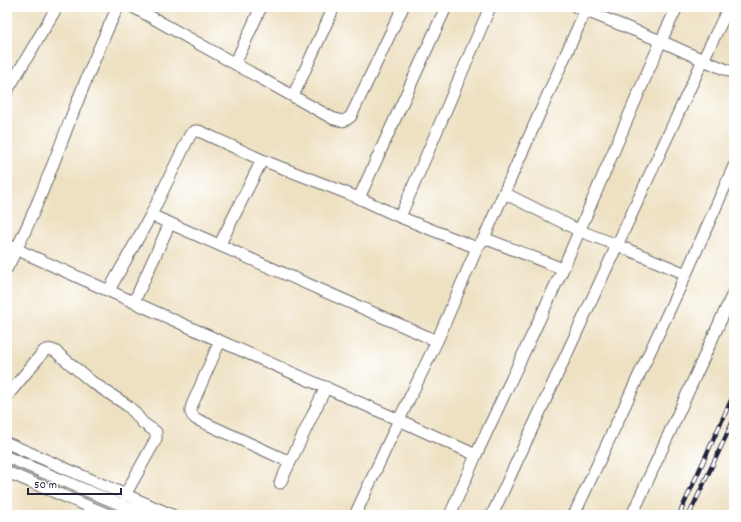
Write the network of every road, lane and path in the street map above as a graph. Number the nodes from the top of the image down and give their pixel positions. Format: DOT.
graph roads {
  1 [pos="57,7"];
  2 [pos="118,7"];
  3 [pos="133,7"];
  4 [pos="261,7"];
  5 [pos="334,7"];
  6 [pos="403,7"];
  7 [pos="446,7"];
  8 [pos="490,7"];
  9 [pos="677,7"];
  10 [pos="729,7"];
  11 [pos="582,8"];
  12 [pos="661,41"];
  13 [pos="703,60"];
  14 [pos="235,64"];
  15 [pos="734,73"];
  16 [pos="7,90"];
  17 [pos="293,96"];
  18 [pos="262,160"];
  19 [pos="734,166"];
  20 [pos="504,193"];
  21 [pos="359,198"];
  22 [pos="151,215"];
  23 [pos="400,217"];
  24 [pos="170,223"];
  25 [pos="580,231"];
  26 [pos="484,238"];
  27 [pos="220,244"];
  28 [pos="617,245"];
  29 [pos="12,247"];
  30 [pos="477,248"];
  31 [pos="7,268"];
  32 [pos="563,269"];
  33 [pos="686,274"];
  34 [pos="109,290"];
  35 [pos="734,291"];
  36 [pos="134,302"];
  37 [pos="437,340"];
  38 [pos="220,341"];
  39 [pos="326,387"];
  40 [pos="7,396"];
  41 [pos="399,420"];
  42 [pos="7,443"];
  43 [pos="476,455"];
  44 [pos="7,457"];
  45 [pos="290,462"];
  46 [pos="7,472"];
  47 [pos="280,483"];
  48 [pos="125,495"];
  49 [pos="109,515"];
  50 [pos="145,515"];
  51 [pos="172,515"];
  52 [pos="355,515"];
  53 [pos="450,515"];
  54 [pos="492,515"];
  55 [pos="574,515"];
  56 [pos="632,515"];
  1 -- 16 [label="street"];
  2 -- 29 [label="street"];
  3 -- 14 [label="street"];
  4 -- 14 [label="street"];
  5 -- 17 [label="street"];
  6 -- 17 [label="street"];
  7 -- 21 [label="street"];
  8 -- 23 [label="street"];
  9 -- 12 [label="street"];
  10 -- 13 [label="street"];
  11 -- 12 [label="street"];
  11 -- 20 [label="street"];
  12 -- 13 [label="street"];
  12 -- 25 [label="street"];
  13 -- 15 [label="street"];
  13 -- 28 [label="street"];
  14 -- 17 [label="street"];
  18 -- 21 [label="street"];
  18 -- 22 [label="street"];
  18 -- 27 [label="street"];
  19 -- 33 [label="street"];
  20 -- 25 [label="street"];
  20 -- 26 [label="street"];
  21 -- 23 [label="street"];
  22 -- 24 [label="street"];
  22 -- 34 [label="street"];
  23 -- 30 [label="street"];
  24 -- 27 [label="street"];
  24 -- 36 [label="street"];
  25 -- 28 [label="street"];
  25 -- 32 [label="street"];
  26 -- 30 [label="street"];
  26 -- 32 [label="street"];
  27 -- 37 [label="street"];
  28 -- 33 [label="street"];
  28 -- 54 [label="street"];
  29 -- 31 [label="street"];
  29 -- 34 [label="street"];
  30 -- 37 [label="street"];
  32 -- 43 [label="street"];
  33 -- 55 [label="street"];
  34 -- 36 [label="street"];
  35 -- 56 [label="street"];
  36 -- 38 [label="street"];
  37 -- 41 [label="street"];
  38 -- 39 [label="street"];
  38 -- 45 [label="street"];
  39 -- 41 [label="street"];
  39 -- 45 [label="street"];
  40 -- 48 [label="street"];
  41 -- 43 [label="street"];
  41 -- 52 [label="street"];
  42 -- 48 [label="street"];
  43 -- 53 [label="street"];
  44 -- 50 [label="street"];
  45 -- 47 [label="street"];
  46 -- 49 [label="street"];
  48 -- 51 [label="street"];
}
